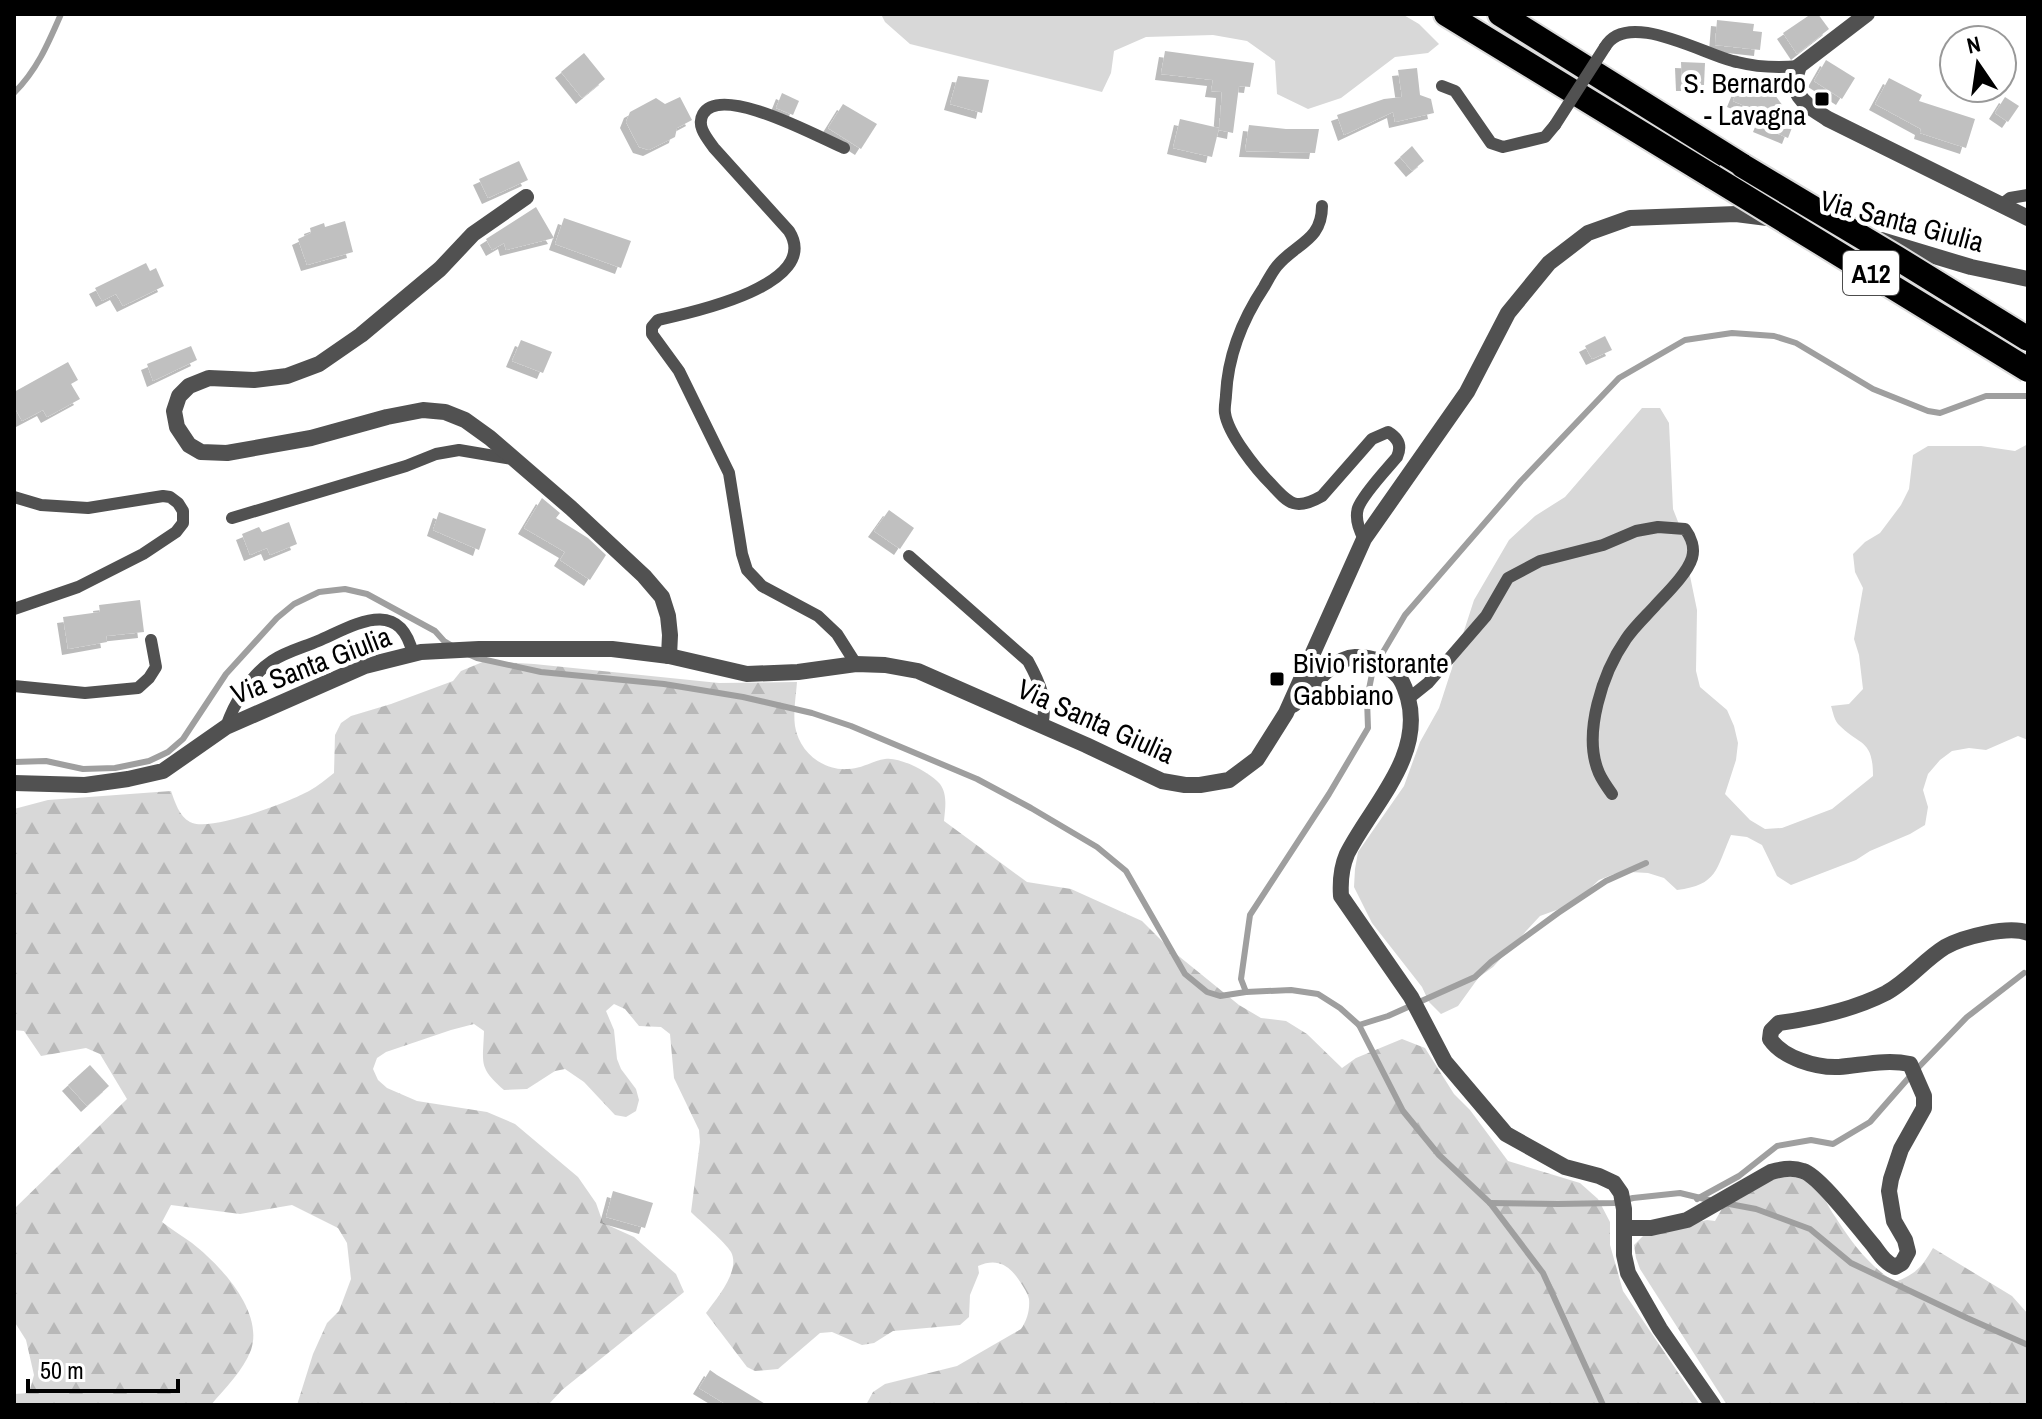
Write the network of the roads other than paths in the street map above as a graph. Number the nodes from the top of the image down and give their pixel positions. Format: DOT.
graph roads {
  1 [pos="1446,14"];
  2 [pos="1500,14"];
  3 [pos="1867,14"];
  4 [pos="1799,66"];
  5 [pos="1442,86"];
  6 [pos="844,148"];
  7 [pos="2028,195"];
  8 [pos="526,197"];
  9 [pos="2001,205"];
  10 [pos="1322,206"];
  11 [pos="2028,218"];
  12 [pos="2028,279"];
  13 [pos="2028,339"];
  14 [pos="2028,370"];
  15 [pos="512,459"];
  16 [pos="14,497"];
  17 [pos="232,518"];
  18 [pos="1364,539"];
  19 [pos="909,556"];
  20 [pos="14,609"];
  21 [pos="151,640"];
  22 [pos="413,654"];
  23 [pos="669,656"];
  24 [pos="856,664"];
  25 [pos="14,686"];
  26 [pos="1408,699"];
  27 [pos="1286,713"];
  28 [pos="1042,725"];
  29 [pos="226,727"];
  30 [pos="14,783"];
  31 [pos="1612,794"];
  32 [pos="2028,933"];
  33 [pos="1624,1228"];
  34 [pos="1713,1405"];
  1 -- 14 [label="highway, A12, bridge"];
  2 -- 13 [label="highway, A12, bridge"];
  3 -- 4 [label="street"];
  4 -- 5 [label="lane, bridge"];
  4 -- 9 [label="street, Via Santa Giulia"];
  6 -- 24 [label="lane"];
  7 -- 9 [label="lane"];
  8 -- 15 [label="street"];
  9 -- 11 [label="street, Via Santa Giulia"];
  10 -- 18 [label="lane"];
  12 -- 18 [label="street, Via Santa Giulia"];
  15 -- 17 [label="lane"];
  15 -- 23 [label="street"];
  16 -- 20 [label="lane"];
  18 -- 27 [label="street, Via Santa Giulia"];
  19 -- 28 [label="lane"];
  21 -- 25 [label="lane"];
  22 -- 23 [label="street, Via Santa Giulia"];
  22 -- 29 [label="street, Via Santa Giulia"];
  22 -- 29 [label="lane"];
  23 -- 24 [label="street, Via Santa Giulia"];
  24 -- 28 [label="street, Via Santa Giulia"];
  26 -- 27 [label="street"];
  26 -- 31 [label="lane"];
  26 -- 33 [label="street"];
  27 -- 28 [label="street, Via Santa Giulia"];
  29 -- 30 [label="street, Via Santa Giulia"];
  32 -- 33 [label="street"];
  33 -- 34 [label="street"];
}
